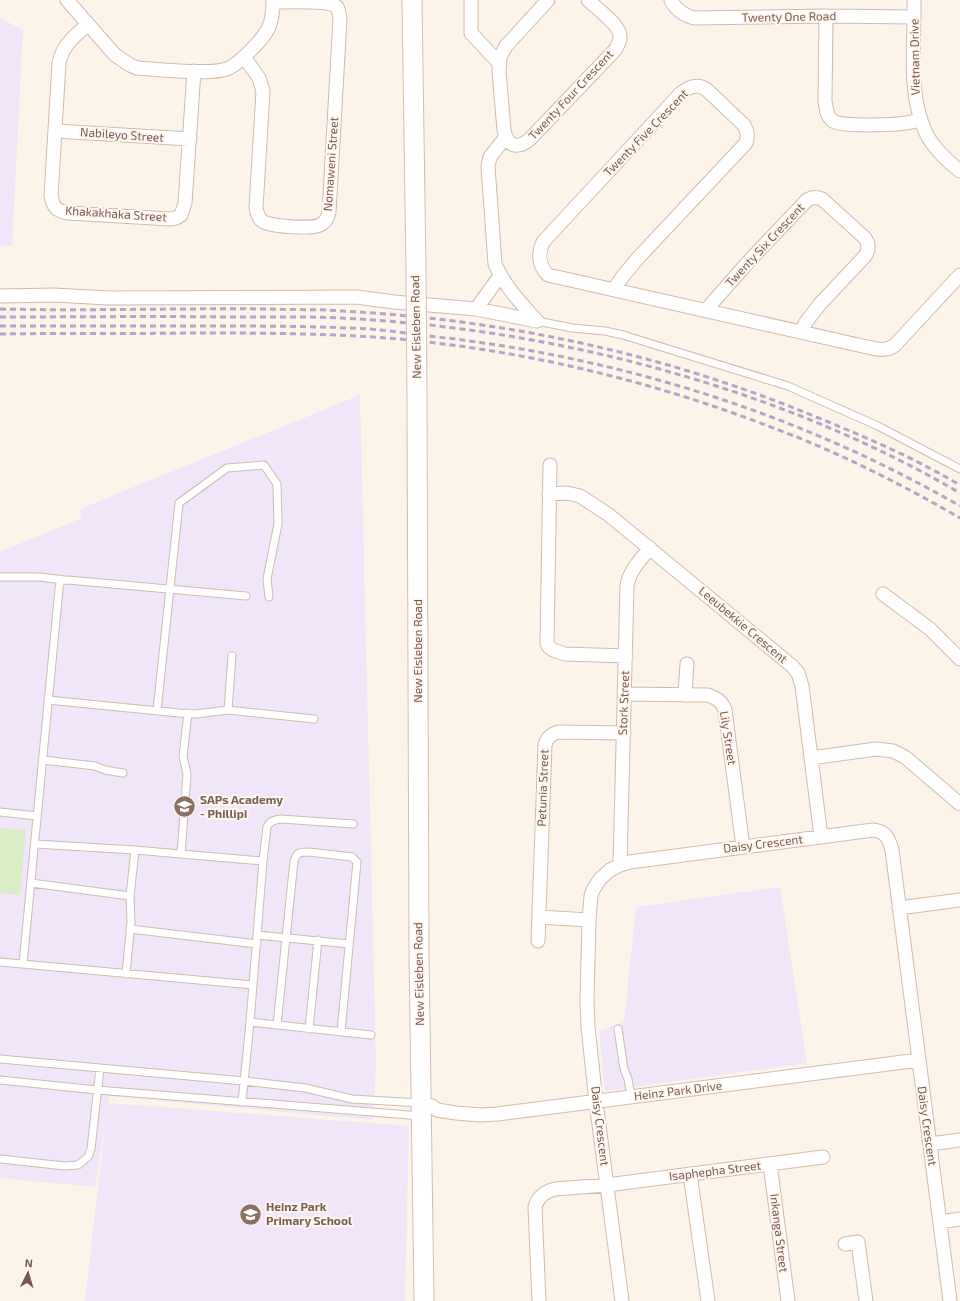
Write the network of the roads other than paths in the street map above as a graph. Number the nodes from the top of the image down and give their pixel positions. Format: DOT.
graph roads {
  1 [pos="66,0"];
  2 [pos="412,0"];
  3 [pos="471,0"];
  4 [pos="548,0"];
  5 [pos="588,0"];
  6 [pos="671,0"];
  7 [pos="914,0"];
  8 [pos="273,1"];
  9 [pos="826,16"];
  10 [pos="914,17"];
  11 [pos="88,24"];
  12 [pos="244,57"];
  13 [pos="499,63"];
  14 [pos="194,71"];
  15 [pos="920,119"];
  16 [pos="55,131"];
  17 [pos="505,138"];
  18 [pos="190,139"];
  19 [pos="960,171"];
  20 [pos="960,275"];
  21 [pos="500,276"];
  22 [pos="614,289"];
  23 [pos="0,296"];
  24 [pos="476,309"];
  25 [pos="706,310"];
  26 [pos="537,321"];
  27 [pos="801,332"];
  28 [pos="550,465"];
  29 [pos="960,469"];
  30 [pos="549,494"];
  31 [pos="650,548"];
  32 [pos="0,577"];
  33 [pos="65,580"];
  34 [pos="170,589"];
  35 [pos="883,594"];
  36 [pos="246,596"];
  37 [pos="269,597"];
  38 [pos="232,656"];
  39 [pos="626,656"];
  40 [pos="960,659"];
  41 [pos="687,664"];
  42 [pos="625,694"];
  43 [pos="685,695"];
  44 [pos="48,700"];
  45 [pos="228,710"];
  46 [pos="157,711"];
  47 [pos="188,713"];
  48 [pos="314,719"];
  49 [pos="624,733"];
  50 [pos="811,758"];
  51 [pos="43,760"];
  52 [pos="123,773"];
  53 [pos="960,804"];
  54 [pos="0,812"];
  55 [pos="37,816"];
  56 [pos="353,824"];
  57 [pos="821,837"];
  58 [pos="35,844"];
  59 [pos="743,847"];
  60 [pos="135,850"];
  61 [pos="181,854"];
  62 [pos="263,860"];
  63 [pos="620,865"];
  64 [pos="31,883"];
  65 [pos="130,896"];
  66 [pos="960,900"];
  67 [pos="899,908"];
  68 [pos="539,917"];
  69 [pos="589,920"];
  70 [pos="130,929"];
  71 [pos="257,934"];
  72 [pos="286,937"];
  73 [pos="318,940"];
  74 [pos="538,941"];
  75 [pos="256,944"];
  76 [pos="349,944"];
  77 [pos="0,962"];
  78 [pos="24,964"];
  79 [pos="126,974"];
  80 [pos="253,985"];
  81 [pos="250,1022"];
  82 [pos="278,1025"];
  83 [pos="309,1028"];
  84 [pos="618,1029"];
  85 [pos="341,1032"];
  86 [pos="371,1035"];
  87 [pos="0,1059"];
  88 [pos="918,1060"];
  89 [pos="100,1068"];
  90 [pos="0,1080"];
  91 [pos="244,1081"];
  92 [pos="97,1090"];
  93 [pos="333,1095"];
  94 [pos="631,1097"];
  95 [pos="242,1102"];
  96 [pos="596,1102"];
  97 [pos="330,1108"];
  98 [pos="426,1110"];
  99 [pos="960,1140"];
  100 [pos="930,1144"];
  101 [pos="823,1157"];
  102 [pos="0,1159"];
  103 [pos="770,1164"];
  104 [pos="690,1174"];
  105 [pos="607,1185"];
  106 [pos="960,1219"];
  107 [pos="940,1222"];
  108 [pos="845,1244"];
  109 [pos="424,1301"];
  110 [pos="539,1301"];
  111 [pos="622,1301"];
  112 [pos="708,1301"];
  113 [pos="788,1301"];
  114 [pos="866,1301"];
  115 [pos="950,1301"];
  1 -- 11 [label="street"];
  2 -- 98 [label="main road, New Eisleben Road, bridge"];
  3 -- 13 [label="street"];
  4 -- 13 [label="street"];
  5 -- 17 [label="street, Twenty Four Crescent"];
  6 -- 9 [label="street, Twenty One Road"];
  7 -- 10 [label="street, Vietnam Drive"];
  8 -- 12 [label="street"];
  8 -- 12 [label="street, Nomaweni Street"];
  9 -- 10 [label="street, Twenty One Road"];
  9 -- 15 [label="street"];
  10 -- 15 [label="street, Vietnam Drive"];
  11 -- 14 [label="street"];
  11 -- 16 [label="street, Khakakhaka Street"];
  12 -- 14 [label="street"];
  13 -- 17 [label="street"];
  14 -- 18 [label="street, Khakakhaka Street"];
  15 -- 19 [label="street, Vietnam Drive"];
  16 -- 18 [label="street, Nabileyo Street"];
  16 -- 18 [label="street, Khakakhaka Street"];
  17 -- 21 [label="street"];
  20 -- 27 [label="street, Twenty Five Crescent"];
  21 -- 24 [label="street"];
  21 -- 26 [label="street"];
  22 -- 22 [label="street, Twenty Five Crescent"];
  22 -- 25 [label="street, Twenty Five Crescent"];
  23 -- 24 [label="street"];
  24 -- 26 [label="street"];
  25 -- 27 [label="street, Twenty Five Crescent"];
  25 -- 27 [label="street, Twenty Six Crescent"];
  26 -- 29 [label="lane"];
  28 -- 30 [label="street"];
  30 -- 31 [label="street, Leeubekkie Crescent"];
  30 -- 39 [label="street"];
  31 -- 39 [label="street, Stork Street"];
  31 -- 50 [label="street, Leeubekkie Crescent"];
  32 -- 33 [label="lane"];
  33 -- 34 [label="lane"];
  33 -- 44 [label="lane"];
  34 -- 36 [label="lane"];
  34 -- 37 [label="lane"];
  34 -- 46 [label="lane"];
  35 -- 40 [label="street"];
  38 -- 45 [label="lane"];
  39 -- 42 [label="street, Stork Street"];
  41 -- 43 [label="street"];
  42 -- 43 [label="street, Lily Street"];
  42 -- 49 [label="street, Stork Street"];
  43 -- 59 [label="street, Lily Street"];
  44 -- 46 [label="lane"];
  44 -- 51 [label="lane"];
  45 -- 47 [label="lane"];
  45 -- 48 [label="lane"];
  46 -- 47 [label="lane"];
  47 -- 61 [label="lane"];
  49 -- 63 [label="street, Stork Street"];
  49 -- 68 [label="street, Petunia Street"];
  50 -- 53 [label="street"];
  50 -- 57 [label="street, Leeubekkie Crescent"];
  51 -- 52 [label="lane"];
  51 -- 55 [label="lane"];
  54 -- 55 [label="lane"];
  55 -- 58 [label="lane"];
  56 -- 62 [label="lane"];
  57 -- 59 [label="street, Daisy Crescent"];
  57 -- 67 [label="street, Daisy Crescent"];
  58 -- 60 [label="lane"];
  58 -- 64 [label="lane"];
  59 -- 63 [label="street, Daisy Crescent"];
  60 -- 61 [label="lane"];
  60 -- 65 [label="lane"];
  61 -- 62 [label="lane"];
  62 -- 71 [label="lane"];
  63 -- 69 [label="street, Daisy Crescent"];
  64 -- 65 [label="lane"];
  64 -- 78 [label="lane"];
  65 -- 70 [label="lane"];
  66 -- 67 [label="street"];
  67 -- 88 [label="street, Daisy Crescent"];
  68 -- 69 [label="street"];
  68 -- 74 [label="street, Petunia Street"];
  69 -- 96 [label="street, Daisy Crescent"];
  70 -- 75 [label="lane"];
  70 -- 79 [label="lane"];
  71 -- 72 [label="lane"];
  71 -- 75 [label="lane"];
  72 -- 73 [label="lane"];
  72 -- 76 [label="lane"];
  72 -- 82 [label="lane"];
  73 -- 76 [label="lane"];
  73 -- 83 [label="lane"];
  75 -- 80 [label="lane"];
  76 -- 85 [label="lane"];
  77 -- 78 [label="lane"];
  78 -- 79 [label="lane"];
  79 -- 80 [label="lane"];
  80 -- 81 [label="lane"];
  81 -- 82 [label="lane"];
  81 -- 91 [label="lane"];
  82 -- 83 [label="lane"];
  83 -- 85 [label="lane"];
  84 -- 94 [label="lane"];
  85 -- 86 [label="lane"];
  87 -- 89 [label="lane"];
  88 -- 94 [label="street, Heinz Park Drive"];
  88 -- 100 [label="street, Daisy Crescent"];
  89 -- 91 [label="lane"];
  89 -- 92 [label="lane"];
  90 -- 92 [label="lane"];
  91 -- 93 [label="lane"];
  91 -- 95 [label="lane"];
  92 -- 95 [label="lane"];
  92 -- 102 [label="lane"];
  93 -- 97 [label="lane"];
  93 -- 98 [label="lane"];
  94 -- 96 [label="street, Heinz Park Drive"];
  95 -- 97 [label="lane"];
  96 -- 98 [label="street, Heinz Park Drive"];
  96 -- 105 [label="street, Daisy Crescent"];
  97 -- 98 [label="lane"];
  98 -- 109 [label="main road, New Eisleben Road"];
  99 -- 100 [label="street"];
  100 -- 107 [label="street, Daisy Crescent"];
  101 -- 103 [label="street, Isaphepha Street"];
  103 -- 104 [label="street, Isaphepha Street"];
  103 -- 113 [label="street, Inkanga Street"];
  104 -- 105 [label="street, Isaphepha Street"];
  104 -- 112 [label="street"];
  105 -- 110 [label="street, Isaphepha Street"];
  105 -- 111 [label="street, Daisy Crescent"];
  106 -- 107 [label="street"];
  107 -- 115 [label="street, Daisy Crescent"];
  108 -- 114 [label="street"];
}
